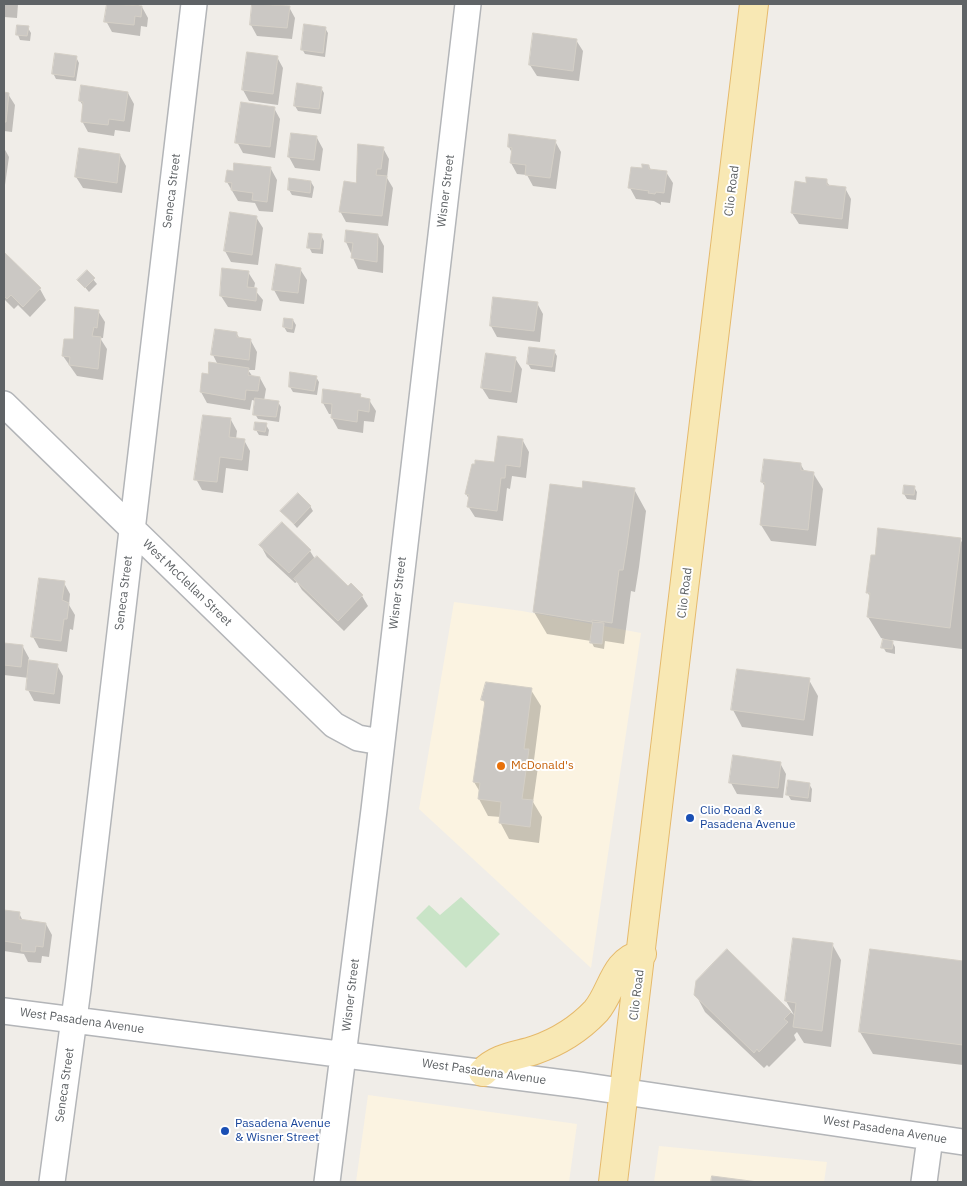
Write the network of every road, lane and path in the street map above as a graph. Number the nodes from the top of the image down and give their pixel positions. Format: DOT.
graph roads {
  1 [pos="194,4"];
  2 [pos="468,4"];
  3 [pos="754,4"];
  4 [pos="4,404"];
  5 [pos="131,528"];
  6 [pos="381,742"];
  7 [pos="642,954"];
  8 [pos="4,1011"];
  9 [pos="74,1020"];
  10 [pos="344,1054"];
  11 [pos="483,1072"];
  12 [pos="625,1092"];
  13 [pos="930,1138"];
  14 [pos="963,1142"];
  15 [pos="52,1182"];
  16 [pos="327,1182"];
  17 [pos="613,1182"];
  18 [pos="924,1182"];
  1 -- 5 [label="street, Seneca Street"];
  2 -- 6 [label="street, Wisner Street"];
  3 -- 7 [label="main road, Clio Road"];
  4 -- 5 [label="street, West McClellan Street"];
  5 -- 6 [label="street, West McClellan Street"];
  5 -- 9 [label="street, Seneca Street"];
  6 -- 10 [label="street, Wisner Street"];
  7 -- 11 [label="main road"];
  7 -- 12 [label="main road, Clio Road"];
  8 -- 9 [label="street, West Pasadena Avenue"];
  9 -- 10 [label="street, West Pasadena Avenue"];
  9 -- 15 [label="street, Seneca Street"];
  10 -- 11 [label="street, West Pasadena Avenue"];
  10 -- 16 [label="street, Wisner Street"];
  11 -- 12 [label="street, West Pasadena Avenue"];
  12 -- 13 [label="street, West Pasadena Avenue"];
  12 -- 17 [label="main road, Clio Road"];
  13 -- 14 [label="street, West Pasadena Avenue"];
  13 -- 18 [label="street"];
}
